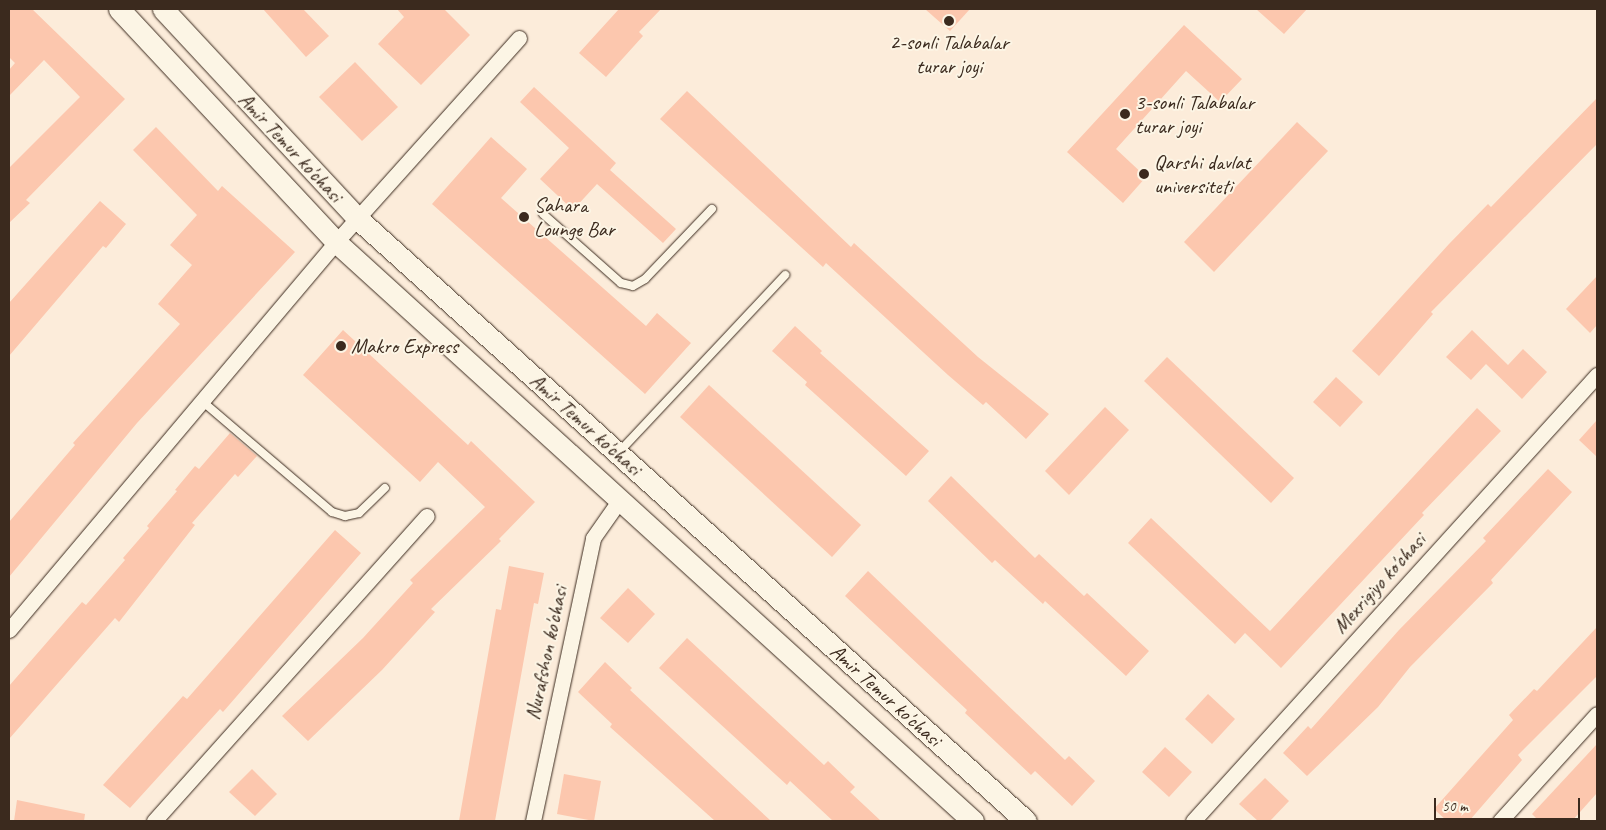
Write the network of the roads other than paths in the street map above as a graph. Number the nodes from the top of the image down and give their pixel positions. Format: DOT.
graph roads {
  1 [pos="119,9"];
  2 [pos="163,9"];
  3 [pos="519,38"];
  4 [pos="712,210"];
  5 [pos="543,214"];
  6 [pos="358,219"];
  7 [pos="336,242"];
  8 [pos="785,275"];
  9 [pos="1597,375"];
  10 [pos="202,401"];
  11 [pos="618,453"];
  12 [pos="385,488"];
  13 [pos="619,501"];
  14 [pos="427,516"];
  15 [pos="9,630"];
  16 [pos="1597,714"];
  17 [pos="154,821"];
  18 [pos="533,821"];
  19 [pos="972,821"];
  20 [pos="1026,821"];
  21 [pos="1194,821"];
  22 [pos="1500,821"];
  1 -- 7 [label="main road, Amir Temur ko'chasi"];
  2 -- 6 [label="main road, Amir Temur ko'chasi"];
  3 -- 6 [label="street"];
  4 -- 5 [label="lane"];
  6 -- 7 [label="street"];
  6 -- 11 [label="main road, Amir Temur ko'chasi"];
  7 -- 10 [label="street"];
  7 -- 13 [label="main road, Amir Temur ko'chasi"];
  8 -- 11 [label="lane"];
  9 -- 21 [label="street, Mexrigiyo ko'chasi"];
  10 -- 12 [label="lane"];
  10 -- 15 [label="street"];
  11 -- 20 [label="main road, Amir Temur ko'chasi"];
  13 -- 18 [label="street, Nurafshon ko'chasi"];
  13 -- 19 [label="main road, Amir Temur ko'chasi"];
  14 -- 17 [label="street"];
  16 -- 22 [label="street"];
}
